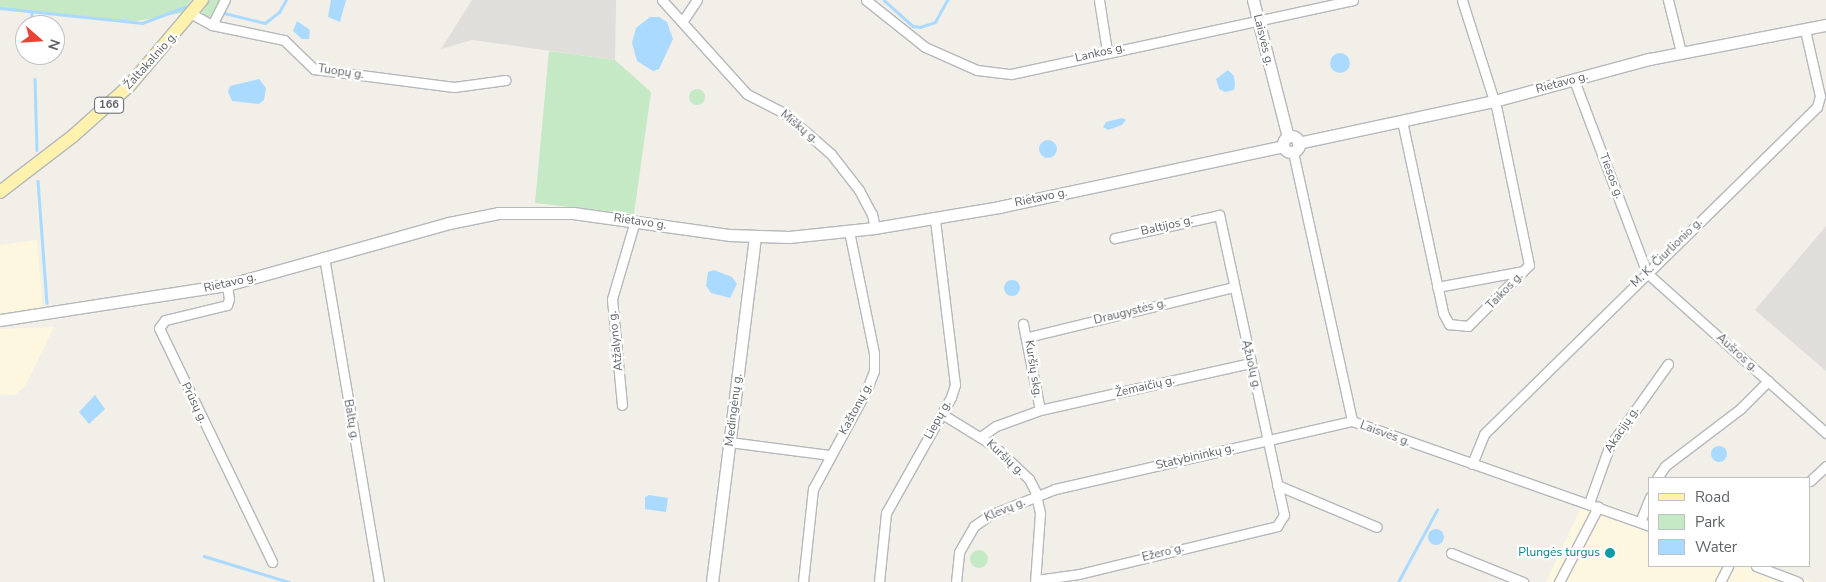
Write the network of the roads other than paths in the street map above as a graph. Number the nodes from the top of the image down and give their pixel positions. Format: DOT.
graph roads {
  1 [pos="202,0"];
  2 [pos="225,0"];
  3 [pos="662,0"];
  4 [pos="697,0"];
  5 [pos="866,0"];
  6 [pos="1099,0"];
  7 [pos="1253,0"];
  8 [pos="1353,0"];
  9 [pos="1462,0"];
  10 [pos="1668,0"];
  11 [pos="192,14"];
  12 [pos="682,22"];
  13 [pos="1257,22"];
  14 [pos="212,25"];
  15 [pos="1826,26"];
  16 [pos="1805,30"];
  17 [pos="1107,51"];
  18 [pos="1681,52"];
  19 [pos="506,80"];
  20 [pos="1574,80"];
  21 [pos="1494,101"];
  22 [pos="1402,120"];
  23 [pos="1291,145"];
  24 [pos="0,192"];
  25 [pos="1218,215"];
  26 [pos="935,219"];
  27 [pos="635,221"];
  28 [pos="876,228"];
  29 [pos="849,232"];
  30 [pos="755,237"];
  31 [pos="1115,238"];
  32 [pos="324,257"];
  33 [pos="1523,271"];
  34 [pos="1647,273"];
  35 [pos="227,285"];
  36 [pos="1233,287"];
  37 [pos="1438,287"];
  38 [pos="0,320"];
  39 [pos="1023,324"];
  40 [pos="1028,337"];
  41 [pos="1250,363"];
  42 [pos="1668,364"];
  43 [pos="1768,381"];
  44 [pos="622,405"];
  45 [pos="1040,410"];
  46 [pos="942,414"];
  47 [pos="1352,421"];
  48 [pos="1826,433"];
  49 [pos="982,436"];
  50 [pos="1268,440"];
  51 [pos="730,442"];
  52 [pos="830,455"];
  53 [pos="1472,464"];
  54 [pos="1826,466"];
  55 [pos="1658,477"];
  56 [pos="1811,480"];
  57 [pos="1276,485"];
  58 [pos="1038,497"];
  59 [pos="1648,502"];
  60 [pos="1589,503"];
  61 [pos="1598,507"];
  62 [pos="1284,515"];
  63 [pos="1640,522"];
  64 [pos="1648,525"];
  65 [pos="1377,527"];
  66 [pos="1451,553"];
  67 [pos="272,562"];
  68 [pos="1728,567"];
  69 [pos="1759,567"];
  70 [pos="1036,581"];
  71 [pos="379,582"];
  72 [pos="712,582"];
  73 [pos="803,582"];
  74 [pos="879,582"];
  75 [pos="956,582"];
  76 [pos="1523,582"];
  77 [pos="1559,582"];
  78 [pos="1720,582"];
  79 [pos="1798,582"];
  1 -- 11 [label="main road, Žaltakalnio g. / 166"];
  2 -- 14 [label="street"];
  3 -- 12 [label="street, Miškų g."];
  4 -- 12 [label="street"];
  5 -- 17 [label="street, Lankos g."];
  6 -- 17 [label="street"];
  7 -- 13 [label="main road, Laisvės g."];
  8 -- 13 [label="street, Lankos g."];
  9 -- 21 [label="street, Taikos g."];
  10 -- 18 [label="street"];
  11 -- 14 [label="street, Tuopų g."];
  11 -- 24 [label="main road, Žaltakalnio g. / 166"];
  12 -- 28 [label="street, Miškų g."];
  13 -- 17 [label="street, Lankos g."];
  13 -- 23 [label="main road, Laisvės g."];
  14 -- 19 [label="street, Tuopų g."];
  15 -- 16 [label="main road, Rietavo g."];
  16 -- 18 [label="main road, Rietavo g."];
  16 -- 34 [label="street, M. K. Čiurlionio g."];
  18 -- 20 [label="main road, Rietavo g."];
  20 -- 21 [label="main road, Rietavo g."];
  20 -- 34 [label="street, Tiesos g."];
  21 -- 22 [label="main road, Rietavo g."];
  21 -- 33 [label="street, Taikos g."];
  22 -- 23 [label="main road, Rietavo g."];
  22 -- 37 [label="street, Taikos g."];
  23 -- 26 [label="main road, Rietavo g."];
  23 -- 47 [label="street, Laisvės g."];
  25 -- 31 [label="street, Baltijos g."];
  25 -- 36 [label="street, Ąžuolų g."];
  26 -- 28 [label="main road, Rietavo g."];
  26 -- 46 [label="street, Liepų g."];
  27 -- 30 [label="main road, Rietavo g."];
  27 -- 32 [label="main road, Rietavo g."];
  27 -- 44 [label="street, Atžalyno g."];
  28 -- 29 [label="main road, Rietavo g."];
  29 -- 30 [label="main road, Rietavo g."];
  29 -- 52 [label="street, Kaštonų g."];
  30 -- 51 [label="main road, Medingėnų g."];
  32 -- 35 [label="main road, Rietavo g."];
  32 -- 71 [label="street, Baltų g."];
  33 -- 37 [label="street"];
  33 -- 37 [label="street, Taikos g."];
  34 -- 43 [label="street, Aušros g."];
  34 -- 53 [label="street, M. K. Čiurlionio g."];
  35 -- 38 [label="main road, Rietavo g."];
  35 -- 67 [label="street, Prūsų g."];
  36 -- 40 [label="street, Draugystės g."];
  36 -- 41 [label="street, Ąžuolų g."];
  39 -- 40 [label="street, Kuršių skg."];
  40 -- 45 [label="street, Kuršių skg."];
  41 -- 45 [label="street, Žemaičių g."];
  41 -- 50 [label="street, Ąžuolų g."];
  42 -- 60 [label="street, Akacijų g."];
  43 -- 48 [label="street, Aušros g."];
  43 -- 55 [label="street"];
  45 -- 49 [label="street, Kuršių skg."];
  46 -- 49 [label="street, Kuršių g."];
  46 -- 74 [label="street, Liepų g."];
  47 -- 50 [label="street, Statybininkų g."];
  47 -- 53 [label="street, Laisvės g."];
  49 -- 58 [label="street, Kuršių g."];
  50 -- 57 [label="street, Ąžuolų g."];
  50 -- 58 [label="street, Statybininkų g."];
  51 -- 52 [label="street"];
  51 -- 72 [label="main road, Medingėnų g."];
  52 -- 73 [label="street, Kaštonų g."];
  53 -- 60 [label="street, Laisvės g."];
  54 -- 56 [label="street"];
  57 -- 62 [label="street, Ąžuolų g."];
  57 -- 65 [label="street"];
  58 -- 70 [label="street"];
  58 -- 75 [label="street, Klevų g."];
  59 -- 63 [label="street"];
  60 -- 61 [label="street, Laisvės g."];
  61 -- 63 [label="street, Laisvės g."];
  61 -- 77 [label="street"];
  62 -- 70 [label="street, Ežero g."];
  63 -- 64 [label="street, Laisvės g."];
  66 -- 76 [label="street"];
  68 -- 78 [label="street"];
  69 -- 79 [label="street"];
}
